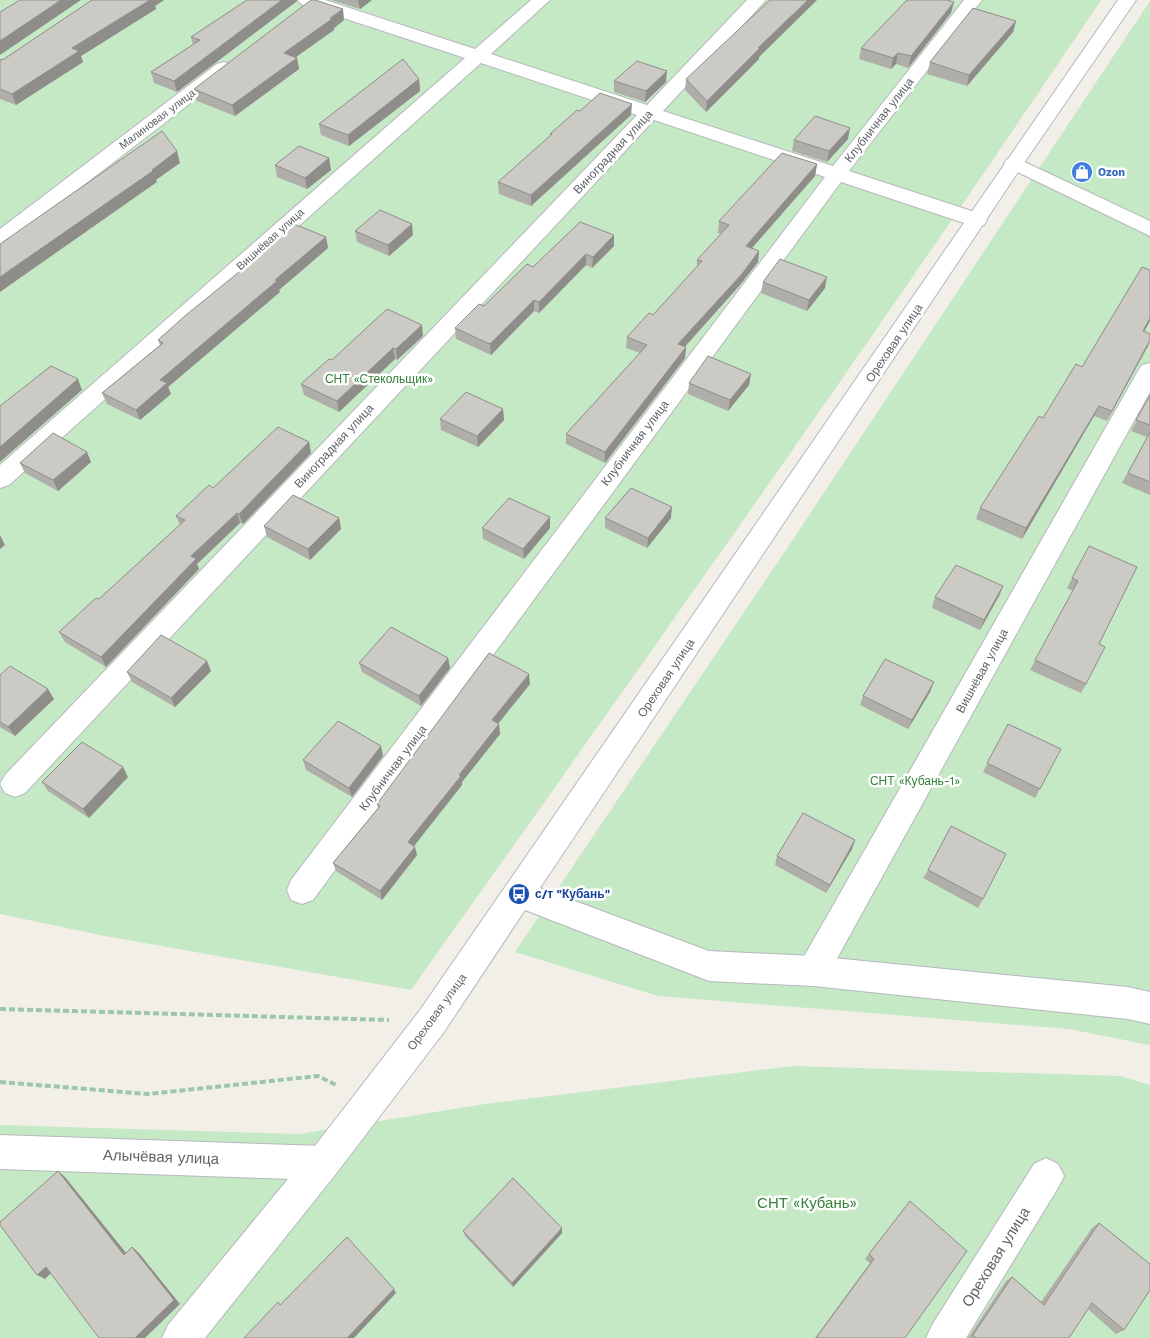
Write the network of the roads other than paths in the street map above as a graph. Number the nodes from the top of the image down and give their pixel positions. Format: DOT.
graph roads {
  1 [pos="541,0"];
  2 [pos="757,0"];
  3 [pos="973,0"];
  4 [pos="1127,0"];
  5 [pos="307,4"];
  6 [pos="241,55"];
  7 [pos="477,56"];
  8 [pos="650,113"];
  9 [pos="1014,163"];
  10 [pos="837,174"];
  11 [pos="977,220"];
  12 [pos="1150,229"];
  13 [pos="0,238"];
  14 [pos="1150,371"];
  15 [pos="0,479"];
  16 [pos="15,784"];
  17 [pos="302,890"];
  18 [pos="519,894"];
  19 [pos="813,971"];
  20 [pos="1150,1008"];
  21 [pos="0,1152"];
  22 [pos="323,1163"];
  23 [pos="1046,1176"];
  24 [pos="181,1338"];
  25 [pos="945,1338"];
  1 -- 7 [label="street, Вишнёвая улица"];
  2 -- 8 [label="street, Виноградная улица"];
  3 -- 10 [label="street, Клубничная улица"];
  4 -- 9 [label="street, Ореховая улица"];
  5 -- 7 [label="street"];
  6 -- 13 [label="street, Малиновая улица"];
  7 -- 8 [label="street"];
  7 -- 15 [label="street, Вишнёвая улица"];
  8 -- 10 [label="street"];
  8 -- 16 [label="street, Виноградная улица"];
  9 -- 11 [label="street, Ореховая улица"];
  9 -- 12 [label="street"];
  10 -- 11 [label="street"];
  10 -- 17 [label="street, Клубничная улица"];
  11 -- 18 [label="street, Ореховая улица"];
  14 -- 19 [label="street, Вишнёвая улица"];
  18 -- 19 [label="street"];
  18 -- 22 [label="street, Ореховая улица"];
  19 -- 20 [label="street"];
  21 -- 22 [label="street, Алычёвая улица"];
  22 -- 24 [label="street, Ореховая улица"];
  23 -- 25 [label="street, Ореховая улица"];
}
